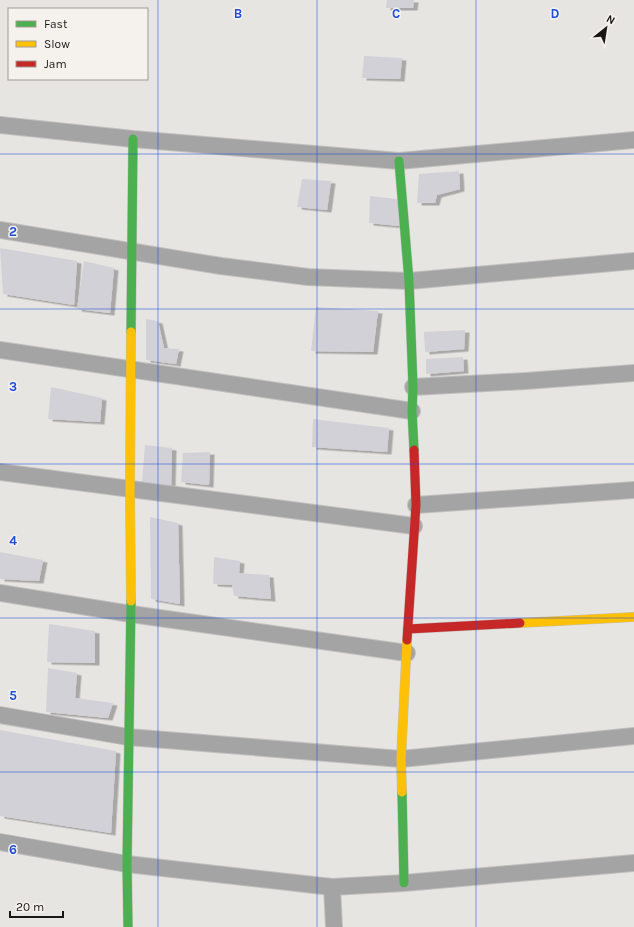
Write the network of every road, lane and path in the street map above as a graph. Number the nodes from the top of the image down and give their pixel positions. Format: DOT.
graph roads {
  1 [pos="0,125"];
  2 [pos="133,140"];
  3 [pos="634,140"];
  4 [pos="399,161"];
  5 [pos="0,230"];
  6 [pos="132,252"];
  7 [pos="634,261"];
  8 [pos="409,281"];
  9 [pos="0,350"];
  10 [pos="132,369"];
  11 [pos="634,373"];
  12 [pos="413,387"];
  13 [pos="412,411"];
  14 [pos="0,472"];
  15 [pos="130,490"];
  16 [pos="634,490"];
  17 [pos="416,505"];
  18 [pos="414,526"];
  19 [pos="0,593"];
  20 [pos="131,614"];
  21 [pos="634,617"];
  22 [pos="408,629"];
  23 [pos="407,653"];
  24 [pos="0,715"];
  25 [pos="634,736"];
  26 [pos="128,738"];
  27 [pos="402,759"];
  28 [pos="0,842"];
  29 [pos="634,863"];
  30 [pos="127,864"];
  31 [pos="404,883"];
  32 [pos="332,887"];
  33 [pos="128,927"];
  34 [pos="334,927"];
  1 -- 2 [label="street"];
  2 -- 4 [label="street"];
  2 -- 6 [label="street"];
  3 -- 4 [label="street"];
  4 -- 8 [label="street"];
  5 -- 6 [label="street"];
  6 -- 8 [label="street"];
  6 -- 10 [label="street"];
  7 -- 8 [label="street"];
  8 -- 12 [label="street"];
  9 -- 10 [label="street"];
  10 -- 13 [label="street"];
  10 -- 15 [label="street"];
  11 -- 12 [label="street"];
  12 -- 13 [label="street"];
  13 -- 17 [label="street"];
  14 -- 15 [label="street"];
  15 -- 18 [label="street"];
  15 -- 20 [label="street"];
  16 -- 17 [label="street"];
  17 -- 18 [label="street"];
  18 -- 22 [label="street"];
  19 -- 20 [label="street"];
  20 -- 23 [label="street"];
  20 -- 26 [label="street"];
  21 -- 22 [label="street"];
  22 -- 23 [label="street"];
  23 -- 27 [label="street"];
  24 -- 26 [label="street"];
  25 -- 27 [label="street"];
  26 -- 27 [label="street"];
  26 -- 30 [label="street"];
  27 -- 31 [label="street"];
  28 -- 30 [label="street"];
  29 -- 31 [label="street"];
  30 -- 32 [label="street"];
  30 -- 33 [label="street"];
  31 -- 32 [label="street"];
  32 -- 34 [label="street"];
}
